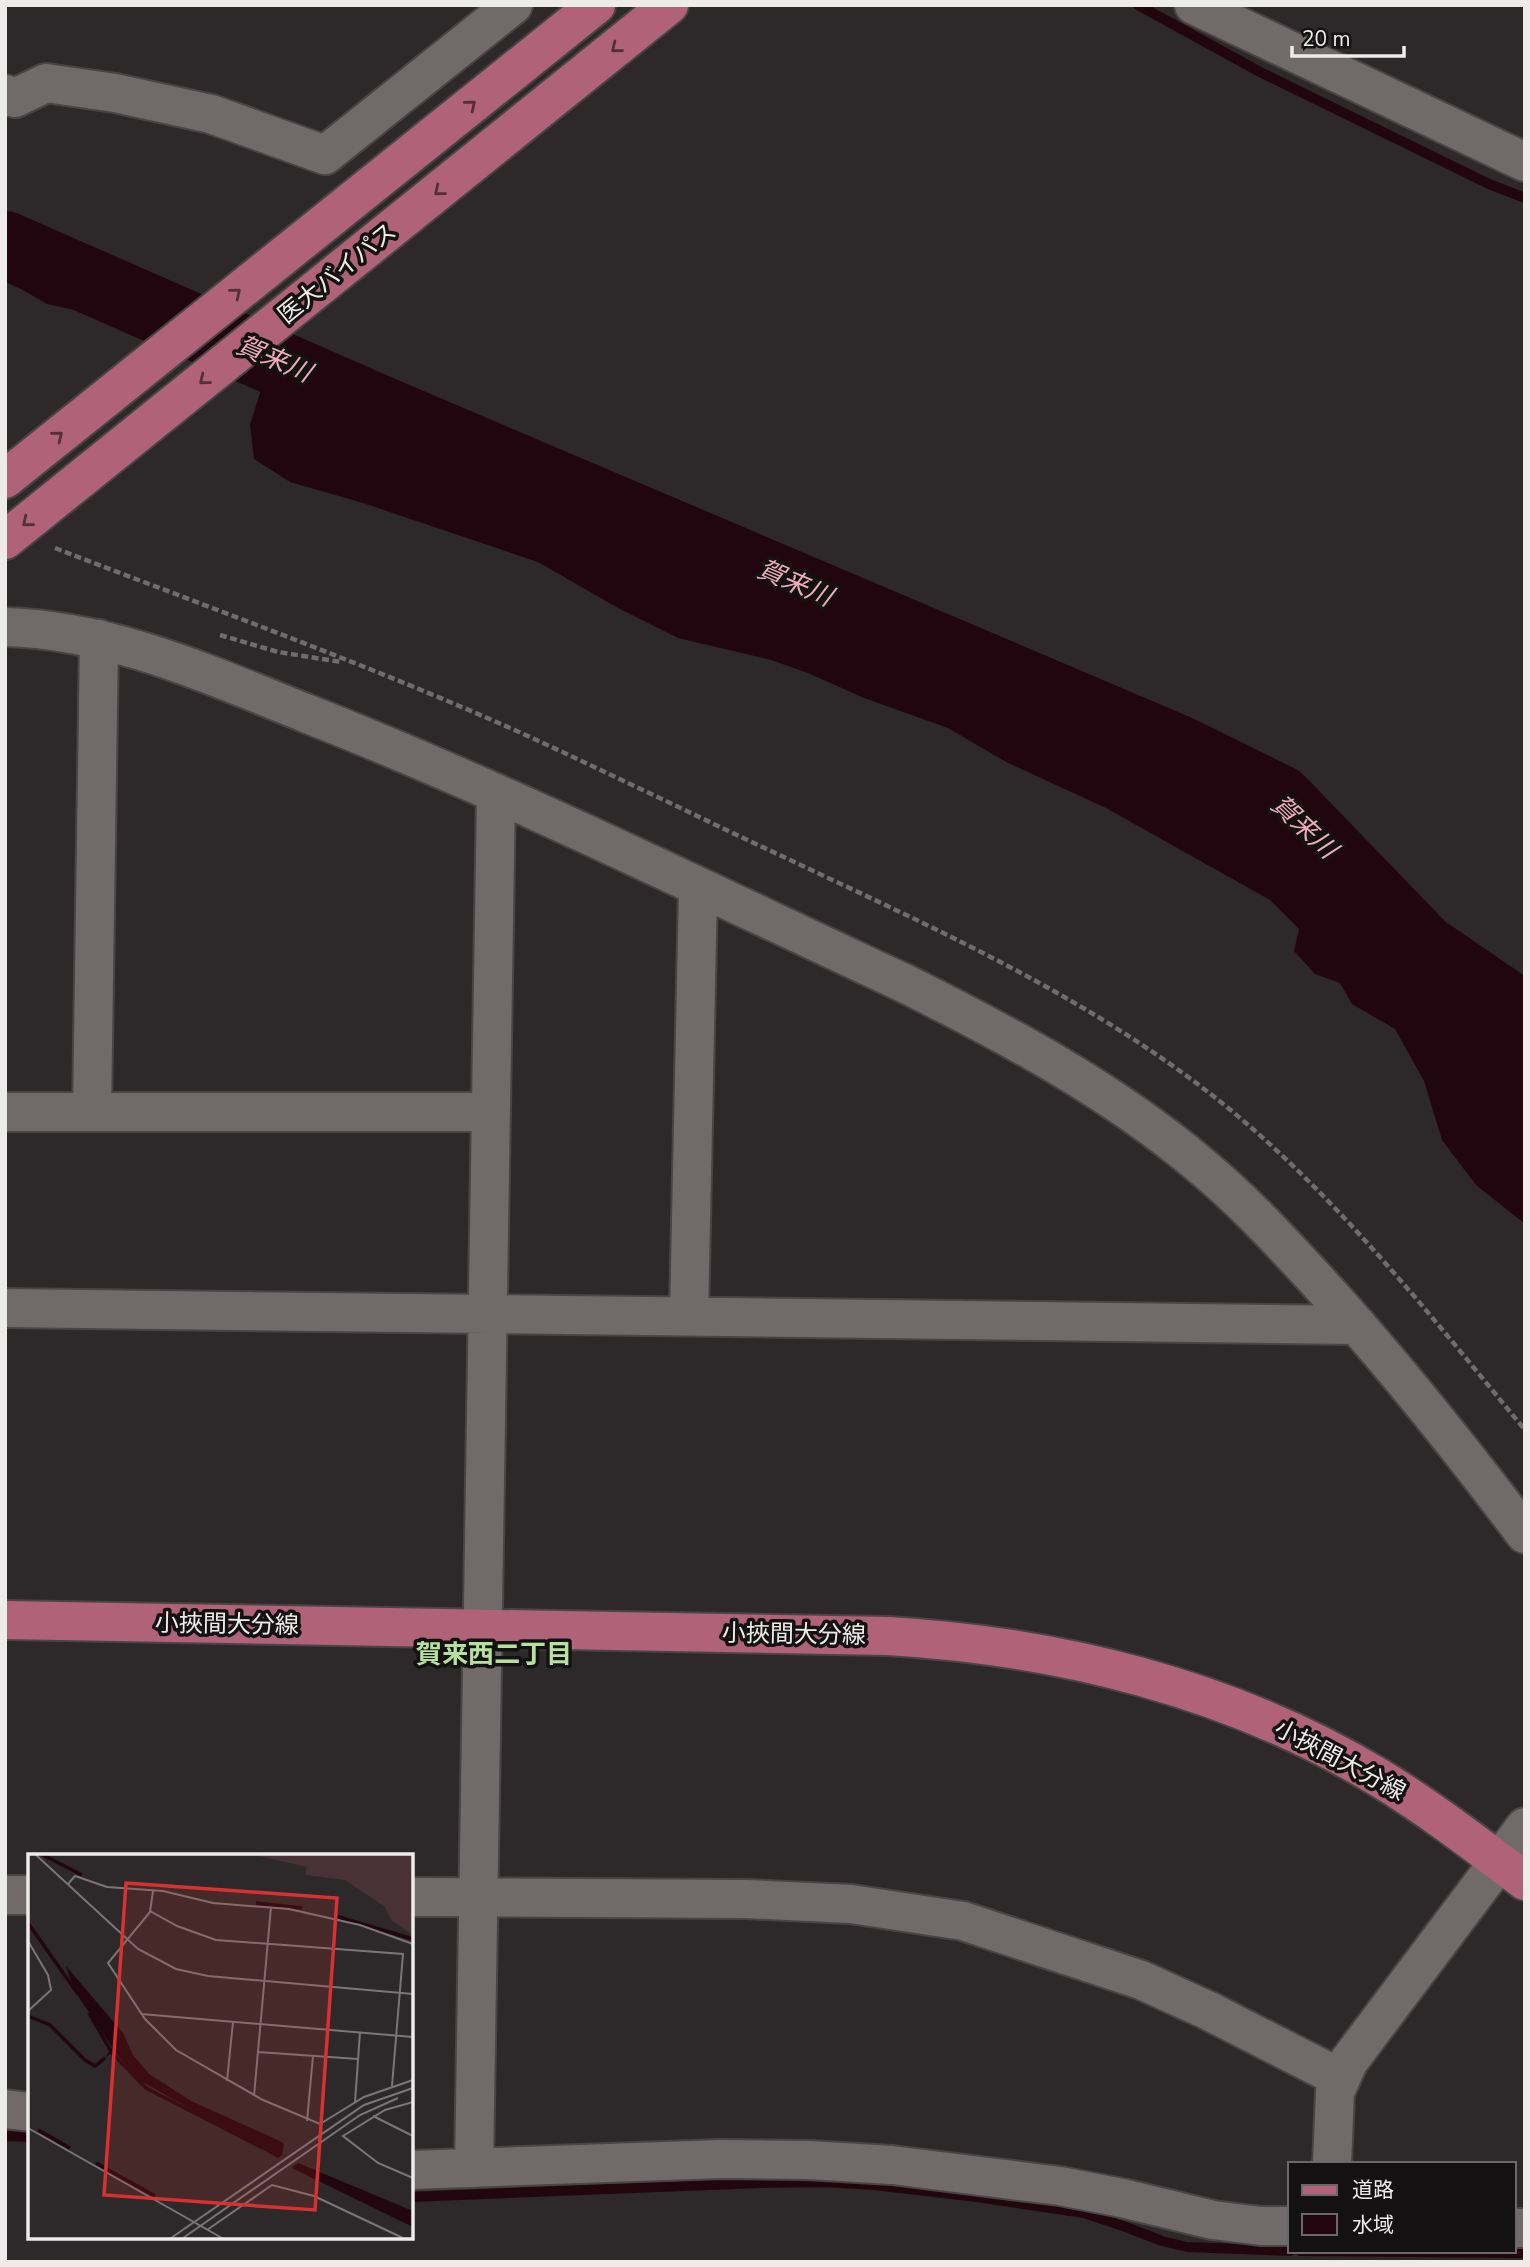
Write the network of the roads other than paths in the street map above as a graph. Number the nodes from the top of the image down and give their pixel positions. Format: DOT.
graph roads {
  1 [pos="513,5"];
  2 [pos="596,5"];
  3 [pos="669,5"];
  4 [pos="1194,5"];
  5 [pos="5,94"];
  6 [pos="1525,162"];
  7 [pos="5,479"];
  8 [pos="5,540"];
  9 [pos="5,627"];
  10 [pos="99,639"];
  11 [pos="496,794"];
  12 [pos="698,888"];
  13 [pos="5,1112"];
  14 [pos="92,1112"];
  15 [pos="491,1112"];
  16 [pos="5,1308"];
  17 [pos="488,1314"];
  18 [pos="689,1316"];
  19 [pos="1357,1325"];
  20 [pos="1525,1534"];
  21 [pos="5,1620"];
  22 [pos="482,1628"];
  23 [pos="1525,1827"];
  24 [pos="1512,1872"];
  25 [pos="5,1895"];
  26 [pos="28,1895"];
  27 [pos="413,1897"];
  28 [pos="478,1897"];
  29 [pos="1340,2078"];
  30 [pos="5,2109"];
  31 [pos="28,2112"];
  32 [pos="1332,2162"];
  33 [pos="474,2168"];
  34 [pos="413,2170"];
  35 [pos="1288,2226"];
  1 -- 5 [label="street"];
  7 -- 2 [label="main road, one-way"];
  3 -- 8 [label="main road, 医大バイパス, one-way"];
  4 -- 6 [label="street"];
  9 -- 10 [label="street"];
  10 -- 11 [label="street"];
  10 -- 14 [label="street"];
  11 -- 12 [label="street"];
  11 -- 15 [label="street"];
  12 -- 18 [label="street"];
  12 -- 19 [label="street"];
  13 -- 14 [label="street"];
  14 -- 15 [label="street"];
  15 -- 17 [label="street"];
  16 -- 17 [label="street"];
  17 -- 18 [label="street"];
  17 -- 22 [label="street"];
  18 -- 19 [label="street"];
  19 -- 20 [label="street"];
  21 -- 22 [label="main road, 小挾間大分線"];
  22 -- 24 [label="main road, 小挾間大分線"];
  22 -- 28 [label="street"];
  23 -- 24 [label="street"];
  24 -- 29 [label="street"];
  25 -- 26 [label="street"];
  27 -- 28 [label="street"];
  28 -- 29 [label="street"];
  28 -- 33 [label="street"];
  29 -- 32 [label="street"];
  30 -- 31 [label="street"];
  33 -- 34 [label="street"];
  33 -- 35 [label="street"];
}
